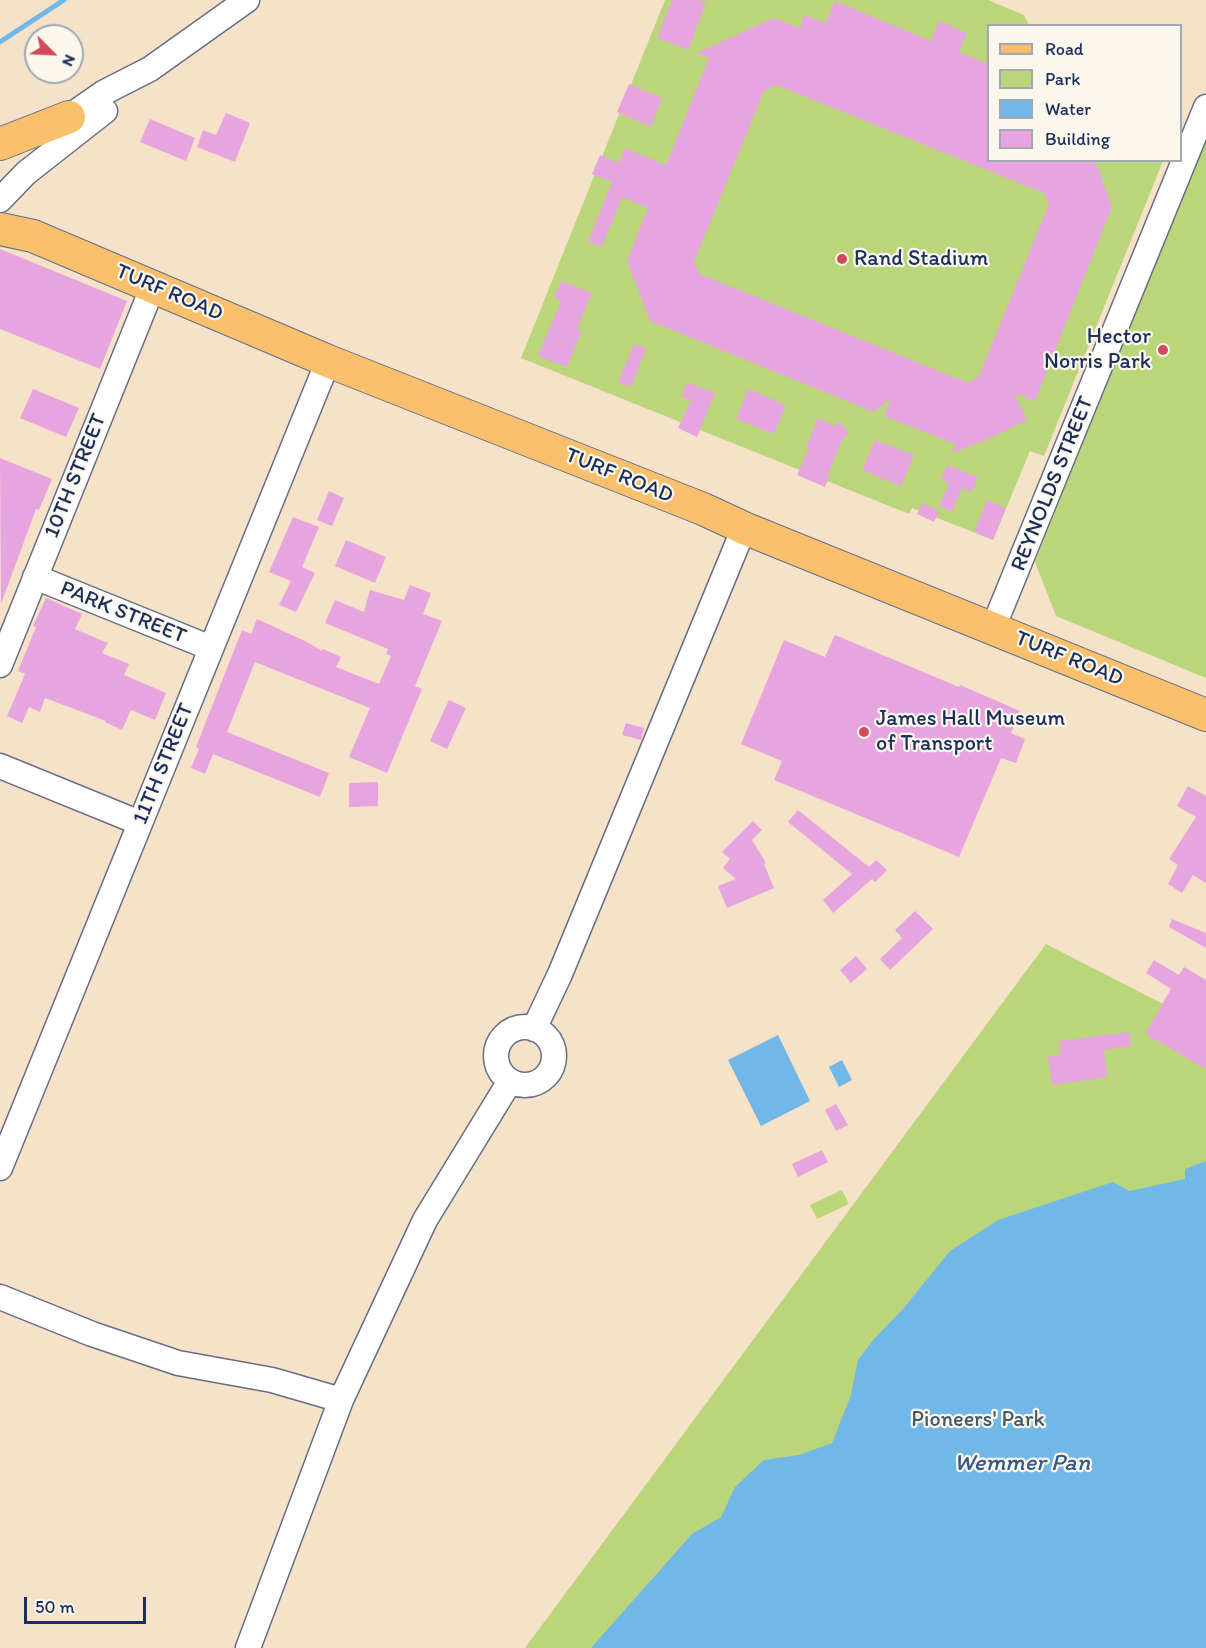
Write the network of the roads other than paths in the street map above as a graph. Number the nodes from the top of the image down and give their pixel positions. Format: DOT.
graph roads {
  1 [pos="247,0"];
  2 [pos="150,69"];
  3 [pos="1206,107"];
  4 [pos="69,117"];
  5 [pos="0,144"];
  6 [pos="0,156"];
  7 [pos="0,200"];
  8 [pos="0,210"];
  9 [pos="0,229"];
  10 [pos="33,236"];
  11 [pos="153,286"];
  12 [pos="328,361"];
  13 [pos="744,528"];
  14 [pos="35,577"];
  15 [pos="993,628"];
  16 [pos="211,648"];
  17 [pos="0,665"];
  18 [pos="1206,716"];
  19 [pos="0,766"];
  20 [pos="140,823"];
  21 [pos="534,1029"];
  22 [pos="510,1081"];
  23 [pos="0,1168"];
  24 [pos="0,1297"];
  25 [pos="341,1400"];
  26 [pos="248,1648"];
  1 -- 2 [label="street"];
  2 -- 4 [label="street"];
  2 -- 7 [label="street"];
  3 -- 15 [label="street, REYNOLDS STREET"];
  4 -- 5 [label="main road"];
  4 -- 6 [label="street"];
  8 -- 10 [label="main road, TURF ROAD"];
  9 -- 10 [label="main road, TURF ROAD"];
  10 -- 11 [label="main road, TURF ROAD"];
  11 -- 12 [label="main road, TURF ROAD"];
  11 -- 14 [label="street, 10TH STREET"];
  12 -- 13 [label="main road, TURF ROAD"];
  12 -- 16 [label="street, 11TH STREET"];
  13 -- 15 [label="main road, TURF ROAD"];
  13 -- 21 [label="street"];
  14 -- 16 [label="street, PARK STREET"];
  14 -- 17 [label="street, 10TH STREET"];
  15 -- 18 [label="main road, TURF ROAD"];
  16 -- 20 [label="street, 11TH STREET"];
  19 -- 20 [label="street"];
  20 -- 23 [label="street, 11TH STREET"];
  21 -- 22 [label="street"];
  21 -- 22 [label="street"];
  22 -- 25 [label="street"];
  24 -- 25 [label="street"];
  25 -- 26 [label="street"];
}
